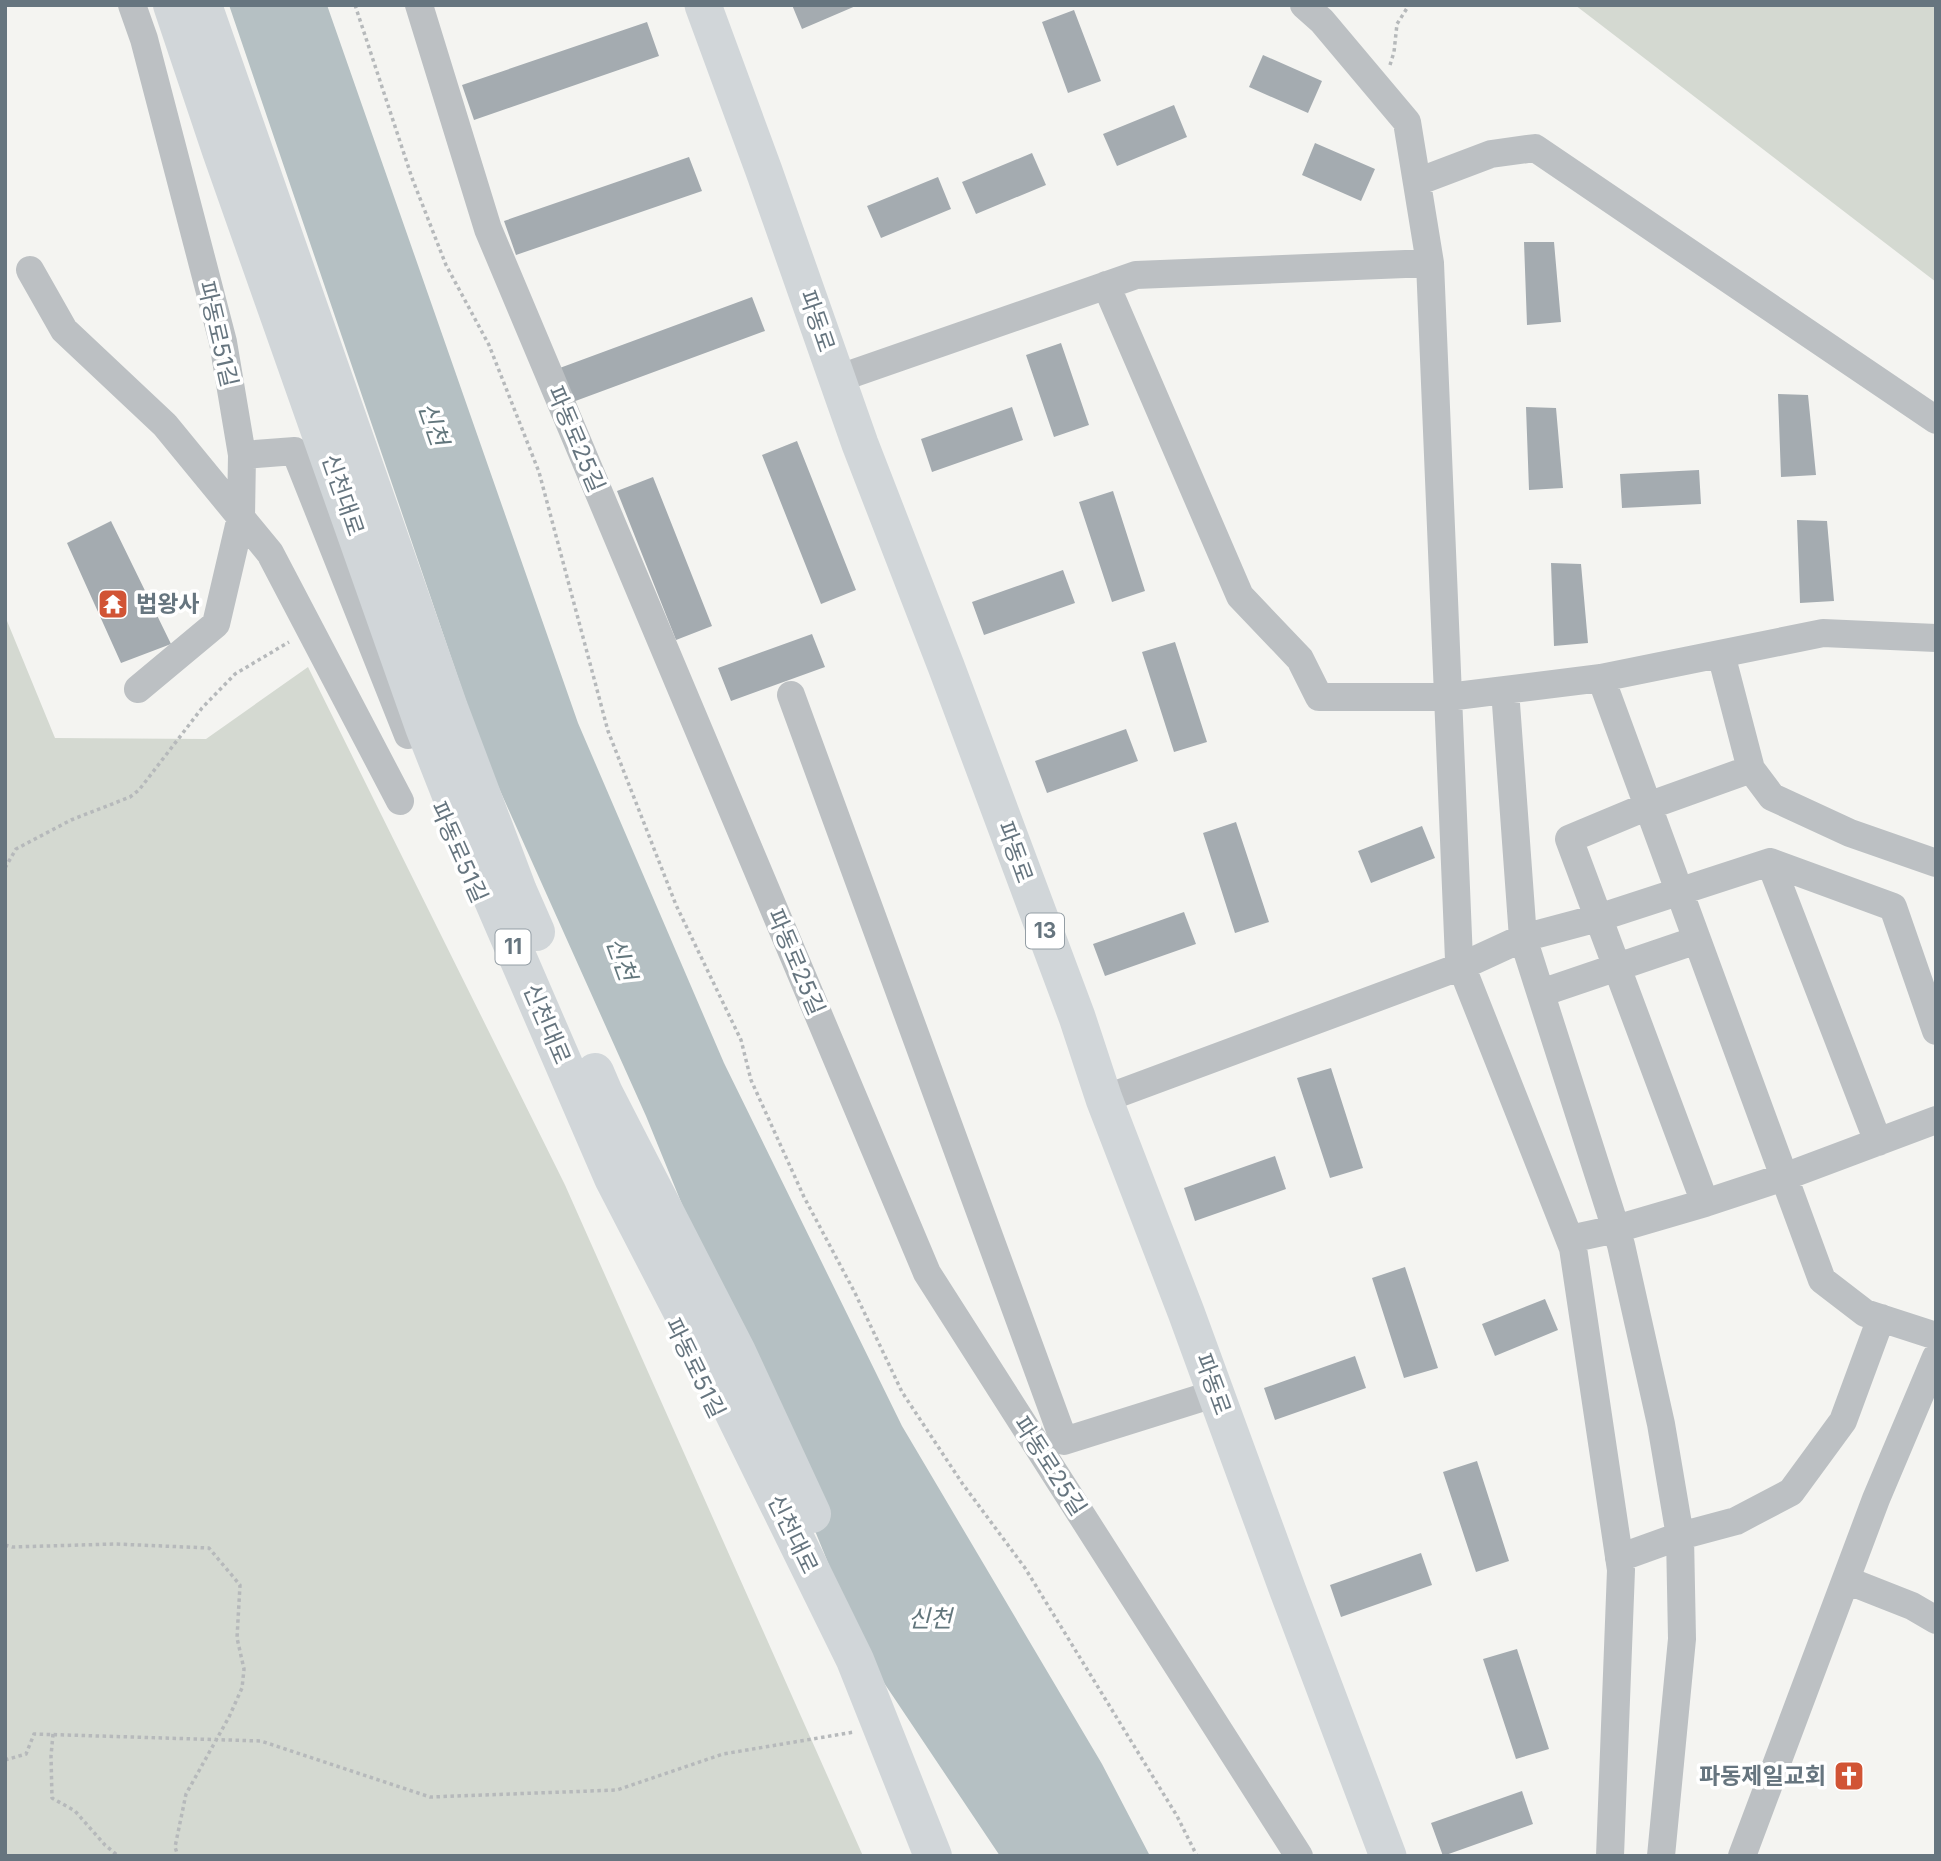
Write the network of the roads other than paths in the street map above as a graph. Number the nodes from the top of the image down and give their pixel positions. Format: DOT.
graph roads {
  1 [pos="132,5"];
  2 [pos="172,5"];
  3 [pos="203,5"];
  4 [pos="419,5"];
  5 [pos="703,5"];
  6 [pos="1304,5"];
  7 [pos="1417,182"];
  8 [pos="1430,264"];
  9 [pos="30,270"];
  10 [pos="1106,285"];
  11 [pos="837,379"];
  12 [pos="1936,420"];
  13 [pos="242,455"];
  14 [pos="241,516"];
  15 [pos="1936,638"];
  16 [pos="1721,654"];
  17 [pos="1601,678"];
  18 [pos="138,689"];
  19 [pos="1505,690"];
  20 [pos="790,695"];
  21 [pos="1448,697"];
  22 [pos="1751,768"];
  23 [pos="400,801"];
  24 [pos="1648,806"];
  25 [pos="1770,862"];
  26 [pos="1936,863"];
  27 [pos="1679,891"];
  28 [pos="1598,918"];
  29 [pos="1523,938"];
  30 [pos="1697,940"];
  31 [pos="1462,966"];
  32 [pos="1616,966"];
  33 [pos="1541,993"];
  34 [pos="1936,1031"];
  35 [pos="1104,1099"];
  36 [pos="1936,1120"];
  37 [pos="1878,1142"];
  38 [pos="1784,1177"];
  39 [pos="1705,1203"];
  40 [pos="1616,1229"];
  41 [pos="1570,1239"];
  42 [pos="1881,1318"];
  43 [pos="1936,1336"];
  44 [pos="1936,1357"];
  45 [pos="1217,1393"];
  46 [pos="1051,1444"];
  47 [pos="1680,1536"];
  48 [pos="1619,1558"];
  49 [pos="1846,1580"];
  50 [pos="1936,1620"];
  51 [pos="933,1856"];
  52 [pos="943,1856"];
  53 [pos="961,1856"];
  54 [pos="1299,1856"];
  55 [pos="1388,1856"];
  56 [pos="1610,1856"];
  57 [pos="1661,1856"];
  58 [pos="1742,1856"];
  1 -- 13 [label="street, 파동로51길"];
  2 -- 51 [label="highway, 신천대로 / 11"];
  3 -- 53 [label="highway, 신천대로 / 11"];
  4 -- 46 [label="street, 파동로25길"];
  5 -- 11 [label="main road, 파동로 / 13"];
  6 -- 7 [label="street"];
  7 -- 8 [label="street"];
  7 -- 12 [label="street"];
  8 -- 10 [label="street"];
  8 -- 21 [label="street"];
  9 -- 14 [label="street"];
  10 -- 11 [label="street"];
  10 -- 21 [label="street"];
  11 -- 35 [label="main road, 파동로 / 13"];
  13 -- 14 [label="street"];
  13 -- 52 [label="street, 파동로51길"];
  14 -- 18 [label="street"];
  14 -- 23 [label="street"];
  15 -- 16 [label="street"];
  16 -- 17 [label="street"];
  16 -- 22 [label="street"];
  17 -- 19 [label="street"];
  17 -- 24 [label="street"];
  19 -- 21 [label="street"];
  19 -- 29 [label="street"];
  20 -- 46 [label="street"];
  21 -- 31 [label="street"];
  22 -- 24 [label="street"];
  22 -- 26 [label="street"];
  24 -- 27 [label="street"];
  24 -- 28 [label="street"];
  25 -- 27 [label="street"];
  25 -- 34 [label="street"];
  25 -- 37 [label="street"];
  27 -- 28 [label="street"];
  27 -- 30 [label="street"];
  28 -- 29 [label="street"];
  28 -- 32 [label="street"];
  29 -- 31 [label="street"];
  29 -- 33 [label="street"];
  30 -- 32 [label="street"];
  30 -- 38 [label="street"];
  31 -- 35 [label="street"];
  31 -- 41 [label="street"];
  32 -- 33 [label="street"];
  32 -- 39 [label="street"];
  33 -- 40 [label="street"];
  35 -- 45 [label="main road, 파동로 / 13"];
  36 -- 37 [label="street"];
  37 -- 38 [label="street"];
  38 -- 39 [label="street"];
  38 -- 42 [label="street"];
  39 -- 40 [label="street"];
  40 -- 41 [label="street"];
  40 -- 47 [label="street"];
  41 -- 48 [label="street"];
  42 -- 43 [label="street"];
  42 -- 47 [label="street"];
  44 -- 49 [label="street"];
  45 -- 46 [label="street"];
  45 -- 55 [label="main road, 파동로 / 13"];
  46 -- 54 [label="street, 파동로25길"];
  47 -- 48 [label="street"];
  47 -- 57 [label="street"];
  48 -- 56 [label="street"];
  49 -- 50 [label="street"];
  49 -- 58 [label="street"];
}
